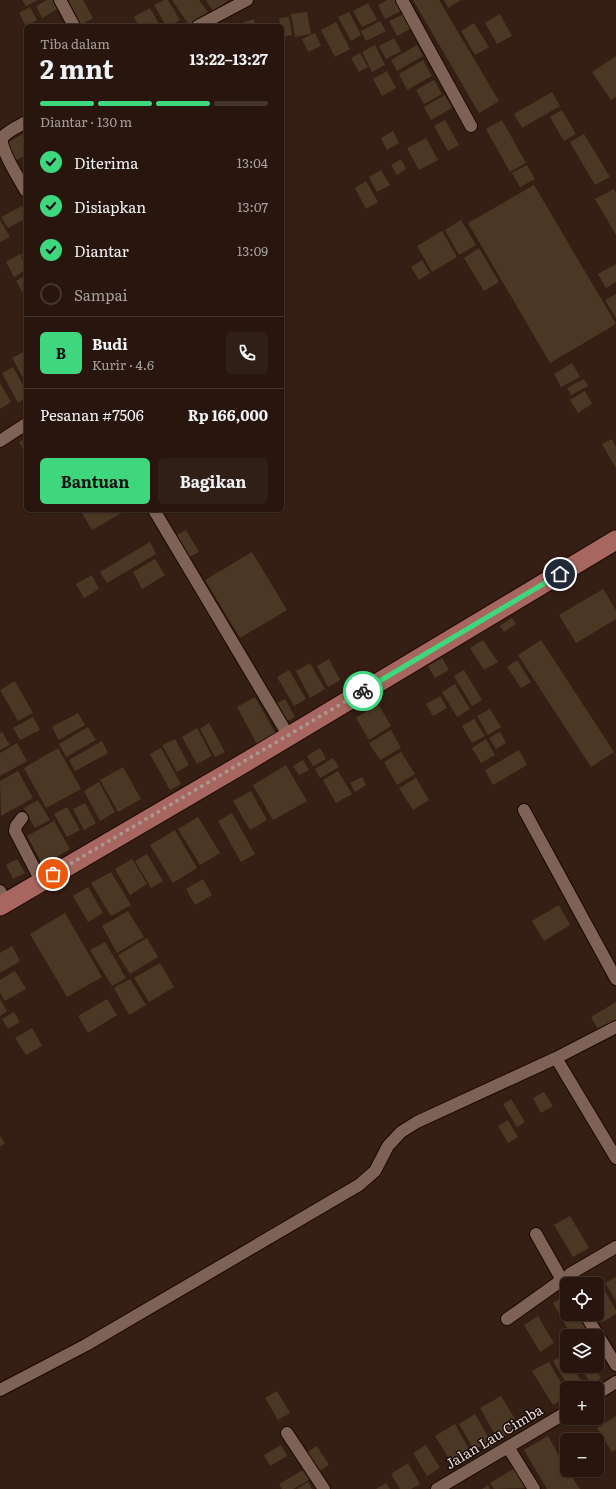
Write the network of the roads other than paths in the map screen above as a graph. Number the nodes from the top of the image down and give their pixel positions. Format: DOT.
graph roads {
  1 [pos="60,0"];
  2 [pos="247,0"];
  3 [pos="402,0"];
  4 [pos="73,24"];
  5 [pos="202,24"];
  6 [pos="24,123"];
  7 [pos="471,126"];
  8 [pos="24,188"];
  9 [pos="24,425"];
  10 [pos="0,441"];
  11 [pos="155,512"];
  12 [pos="616,540"];
  13 [pos="288,735"];
  14 [pos="524,810"];
  15 [pos="22,818"];
  16 [pos="41,881"];
  17 [pos="2,900"];
  18 [pos="616,979"];
  19 [pos="616,1027"];
  20 [pos="556,1058"];
  21 [pos="616,1158"];
  22 [pos="536,1234"];
  23 [pos="616,1247"];
  24 [pos="562,1277"];
  25 [pos="568,1277"];
  26 [pos="560,1287"];
  27 [pos="507,1319"];
  28 [pos="589,1321"];
  29 [pos="616,1365"];
  30 [pos="616,1382"];
  31 [pos="0,1390"];
  32 [pos="604,1390"];
  33 [pos="560,1416"];
  34 [pos="287,1433"];
  35 [pos="508,1447"];
  36 [pos="324,1489"];
  37 [pos="437,1489"];
  38 [pos="534,1489"];
  1 -- 4 [label="street"];
  2 -- 5 [label="street"];
  3 -- 7 [label="street"];
  6 -- 8 [label="street"];
  9 -- 10 [label="street"];
  11 -- 13 [label="street"];
  12 -- 13 [label="main road"];
  13 -- 16 [label="main road"];
  14 -- 18 [label="street"];
  15 -- 16 [label="street"];
  16 -- 17 [label="main road"];
  19 -- 20 [label="street"];
  20 -- 21 [label="street"];
  20 -- 31 [label="street"];
  22 -- 24 [label="street"];
  23 -- 25 [label="street"];
  26 -- 27 [label="street"];
  28 -- 29 [label="street"];
  30 -- 32 [label="street"];
  33 -- 35 [label="street, Jalan Lau Cimba"];
  34 -- 36 [label="street"];
  35 -- 37 [label="street, Jalan Lau Cimba"];
  35 -- 38 [label="street"];
}
